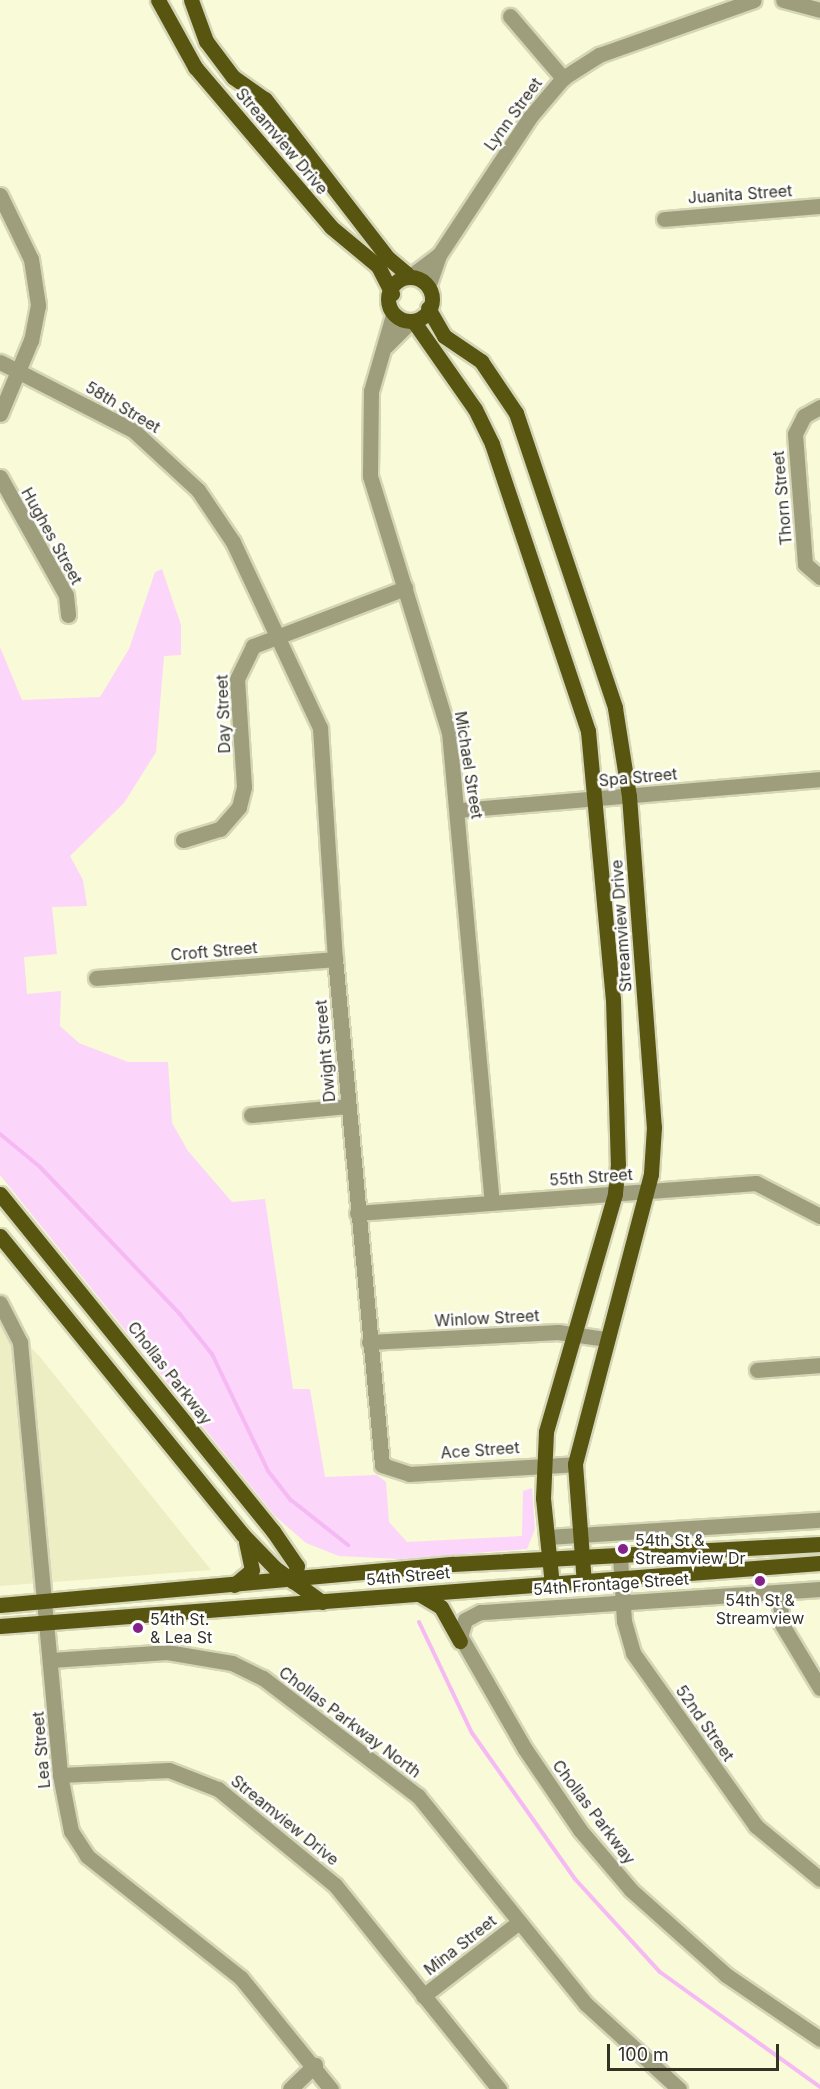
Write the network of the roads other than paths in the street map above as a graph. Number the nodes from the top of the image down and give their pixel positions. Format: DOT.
graph roads {
  1 [pos="158,0"];
  2 [pos="191,0"];
  3 [pos="754,0"];
  4 [pos="783,0"];
  5 [pos="820,10"];
  6 [pos="510,16"];
  7 [pos="563,78"];
  8 [pos="0,195"];
  9 [pos="820,206"];
  10 [pos="664,219"];
  11 [pos="438,255"];
  12 [pos="410,274"];
  13 [pos="429,284"];
  14 [pos="392,294"];
  15 [pos="428,308"];
  16 [pos="393,315"];
  17 [pos="412,322"];
  18 [pos="386,346"];
  19 [pos="0,362"];
  20 [pos="19,371"];
  21 [pos="820,407"];
  22 [pos="0,414"];
  23 [pos="0,477"];
  24 [pos="818,576"];
  25 [pos="405,588"];
  26 [pos="68,615"];
  27 [pos="276,633"];
  28 [pos="820,779"];
  29 [pos="629,796"];
  30 [pos="594,798"];
  31 [pos="459,810"];
  32 [pos="183,840"];
  33 [pos="335,959"];
  34 [pos="96,978"];
  35 [pos="348,1106"];
  36 [pos="251,1115"];
  37 [pos="649,1191"];
  38 [pos="0,1194"];
  39 [pos="615,1194"];
  40 [pos="492,1201"];
  41 [pos="357,1213"];
  42 [pos="820,1216"];
  43 [pos="0,1236"];
  44 [pos="0,1303"];
  45 [pos="573,1333"];
  46 [pos="606,1339"];
  47 [pos="369,1342"];
  48 [pos="820,1365"];
  49 [pos="757,1370"];
  50 [pos="543,1463"];
  51 [pos="574,1464"];
  52 [pos="389,1471"];
  53 [pos="820,1520"];
  54 [pos="242,1534"];
  55 [pos="578,1536"];
  56 [pos="547,1537"];
  57 [pos="820,1544"];
  58 [pos="620,1556"];
  59 [pos="580,1558"];
  60 [pos="550,1560"];
  61 [pos="820,1563"];
  62 [pos="621,1579"];
  63 [pos="293,1581"];
  64 [pos="584,1583"];
  65 [pos="552,1585"];
  66 [pos="232,1587"];
  67 [pos="820,1589"];
  68 [pos="780,1592"];
  69 [pos="421,1595"];
  70 [pos="622,1600"];
  71 [pos="44,1602"];
  72 [pos="322,1602"];
  73 [pos="0,1605"];
  74 [pos="46,1622"];
  75 [pos="0,1626"];
  76 [pos="460,1641"];
  77 [pos="51,1659"];
  78 [pos="820,1688"];
  79 [pos="60,1775"];
  80 [pos="820,1879"];
  81 [pos="519,1922"];
  82 [pos="423,1996"];
  83 [pos="820,2039"];
  84 [pos="315,2065"];
  85 [pos="290,2089"];
  86 [pos="331,2089"];
  87 [pos="499,2089"];
  88 [pos="679,2089"];
  1 -- 14 [label="main road, Streamview Drive"];
  2 -- 12 [label="main road, Streamview Drive"];
  3 -- 7 [label="street, Lynn Street"];
  4 -- 5 [label="street"];
  6 -- 7 [label="street"];
  7 -- 11 [label="street, Lynn Street"];
  8 -- 20 [label="street"];
  9 -- 10 [label="street, Juanita Street"];
  11 -- 12 [label="street, Lynn Street"];
  11 -- 13 [label="street, Lynn Street"];
  12 -- 13 [label="main road"];
  12 -- 14 [label="main road"];
  13 -- 15 [label="main road"];
  14 -- 16 [label="main road"];
  15 -- 17 [label="main road"];
  15 -- 29 [label="main road, Streamview Drive"];
  16 -- 17 [label="main road"];
  16 -- 18 [label="street, Michael Street"];
  17 -- 18 [label="street, Michael Street"];
  17 -- 30 [label="main road, Streamview Drive"];
  18 -- 25 [label="street, Michael Street"];
  19 -- 20 [label="street, 58th Street"];
  20 -- 22 [label="street"];
  20 -- 27 [label="street, 58th Street"];
  21 -- 24 [label="street, Thorn Street"];
  23 -- 26 [label="street, Hughes Street"];
  25 -- 27 [label="street, Day Street"];
  25 -- 31 [label="street, Michael Street"];
  27 -- 32 [label="street, Day Street"];
  27 -- 33 [label="street, Dwight Street"];
  28 -- 29 [label="street, Spa Street"];
  29 -- 30 [label="street, Spa Street"];
  29 -- 37 [label="main road, Streamview Drive"];
  30 -- 31 [label="street, Spa Street"];
  30 -- 39 [label="main road, Streamview Drive"];
  31 -- 40 [label="street, Michael Street"];
  33 -- 34 [label="street, Croft Street"];
  33 -- 35 [label="street, Dwight Street"];
  35 -- 36 [label="street"];
  35 -- 41 [label="street, Dwight Street"];
  37 -- 39 [label="street, 55th Street"];
  37 -- 42 [label="street, 55th Street"];
  37 -- 46 [label="main road, Streamview Drive"];
  38 -- 63 [label="main road, Chollas Parkway"];
  39 -- 40 [label="street, 55th Street"];
  39 -- 45 [label="main road, Streamview Drive"];
  40 -- 41 [label="street, 55th Street"];
  41 -- 47 [label="street, Dwight Street"];
  43 -- 54 [label="main road"];
  44 -- 71 [label="street, Lea Street"];
  45 -- 46 [label="street, Winlow Street"];
  45 -- 47 [label="street, Winlow Street"];
  45 -- 50 [label="main road, Streamview Drive"];
  46 -- 51 [label="main road, Streamview Drive"];
  47 -- 52 [label="street, Dwight Street"];
  48 -- 49 [label="street"];
  50 -- 51 [label="street, Ace Street"];
  50 -- 52 [label="street, Ace Street"];
  50 -- 56 [label="main road, Streamview Drive"];
  51 -- 55 [label="main road, Streamview Drive"];
  53 -- 55 [label="street"];
  54 -- 63 [label="main road"];
  54 -- 66 [label="main road"];
  55 -- 56 [label="street"];
  55 -- 59 [label="main road, Streamview Drive"];
  56 -- 60 [label="main road, Streamview Drive"];
  57 -- 58 [label="main road, 54th Street"];
  58 -- 59 [label="main road, 54th Street"];
  58 -- 62 [label="street, 52nd Street"];
  59 -- 60 [label="main road, 54th Street"];
  59 -- 64 [label="main road, Streamview Drive"];
  60 -- 63 [label="main road, 54th Street"];
  60 -- 65 [label="main road, Streamview Drive"];
  61 -- 62 [label="main road, 54th Street"];
  62 -- 64 [label="main road, 54th Street"];
  62 -- 70 [label="street, 52nd Street"];
  63 -- 66 [label="main road, 54th Street"];
  63 -- 72 [label="main road"];
  64 -- 65 [label="main road, 54th Street"];
  65 -- 69 [label="main road, 54th Street"];
  66 -- 71 [label="main road, 54th Street"];
  67 -- 68 [label="street, 54th Frontage Street"];
  68 -- 70 [label="street, 54th Frontage Street"];
  68 -- 78 [label="street"];
  69 -- 72 [label="main road, 54th Street"];
  69 -- 76 [label="main road"];
  70 -- 76 [label="street, 54th Frontage Street"];
  70 -- 80 [label="street, 52nd Street"];
  71 -- 73 [label="main road, 54th Street"];
  71 -- 74 [label="street, Lea Street"];
  72 -- 74 [label="main road, 54th Street"];
  74 -- 75 [label="main road, 54th Street"];
  74 -- 77 [label="street, Lea Street"];
  76 -- 83 [label="street, Chollas Parkway"];
  77 -- 79 [label="street, Lea Street"];
  77 -- 81 [label="street, Chollas Parkway North"];
  79 -- 82 [label="street, Streamview Drive"];
  79 -- 84 [label="street, Lea Street"];
  81 -- 82 [label="street, Mina Street"];
  81 -- 88 [label="street, Chollas Parkway North"];
  82 -- 87 [label="street, Streamview Drive"];
  84 -- 85 [label="street"];
  84 -- 86 [label="street, Lea Street"];
}
